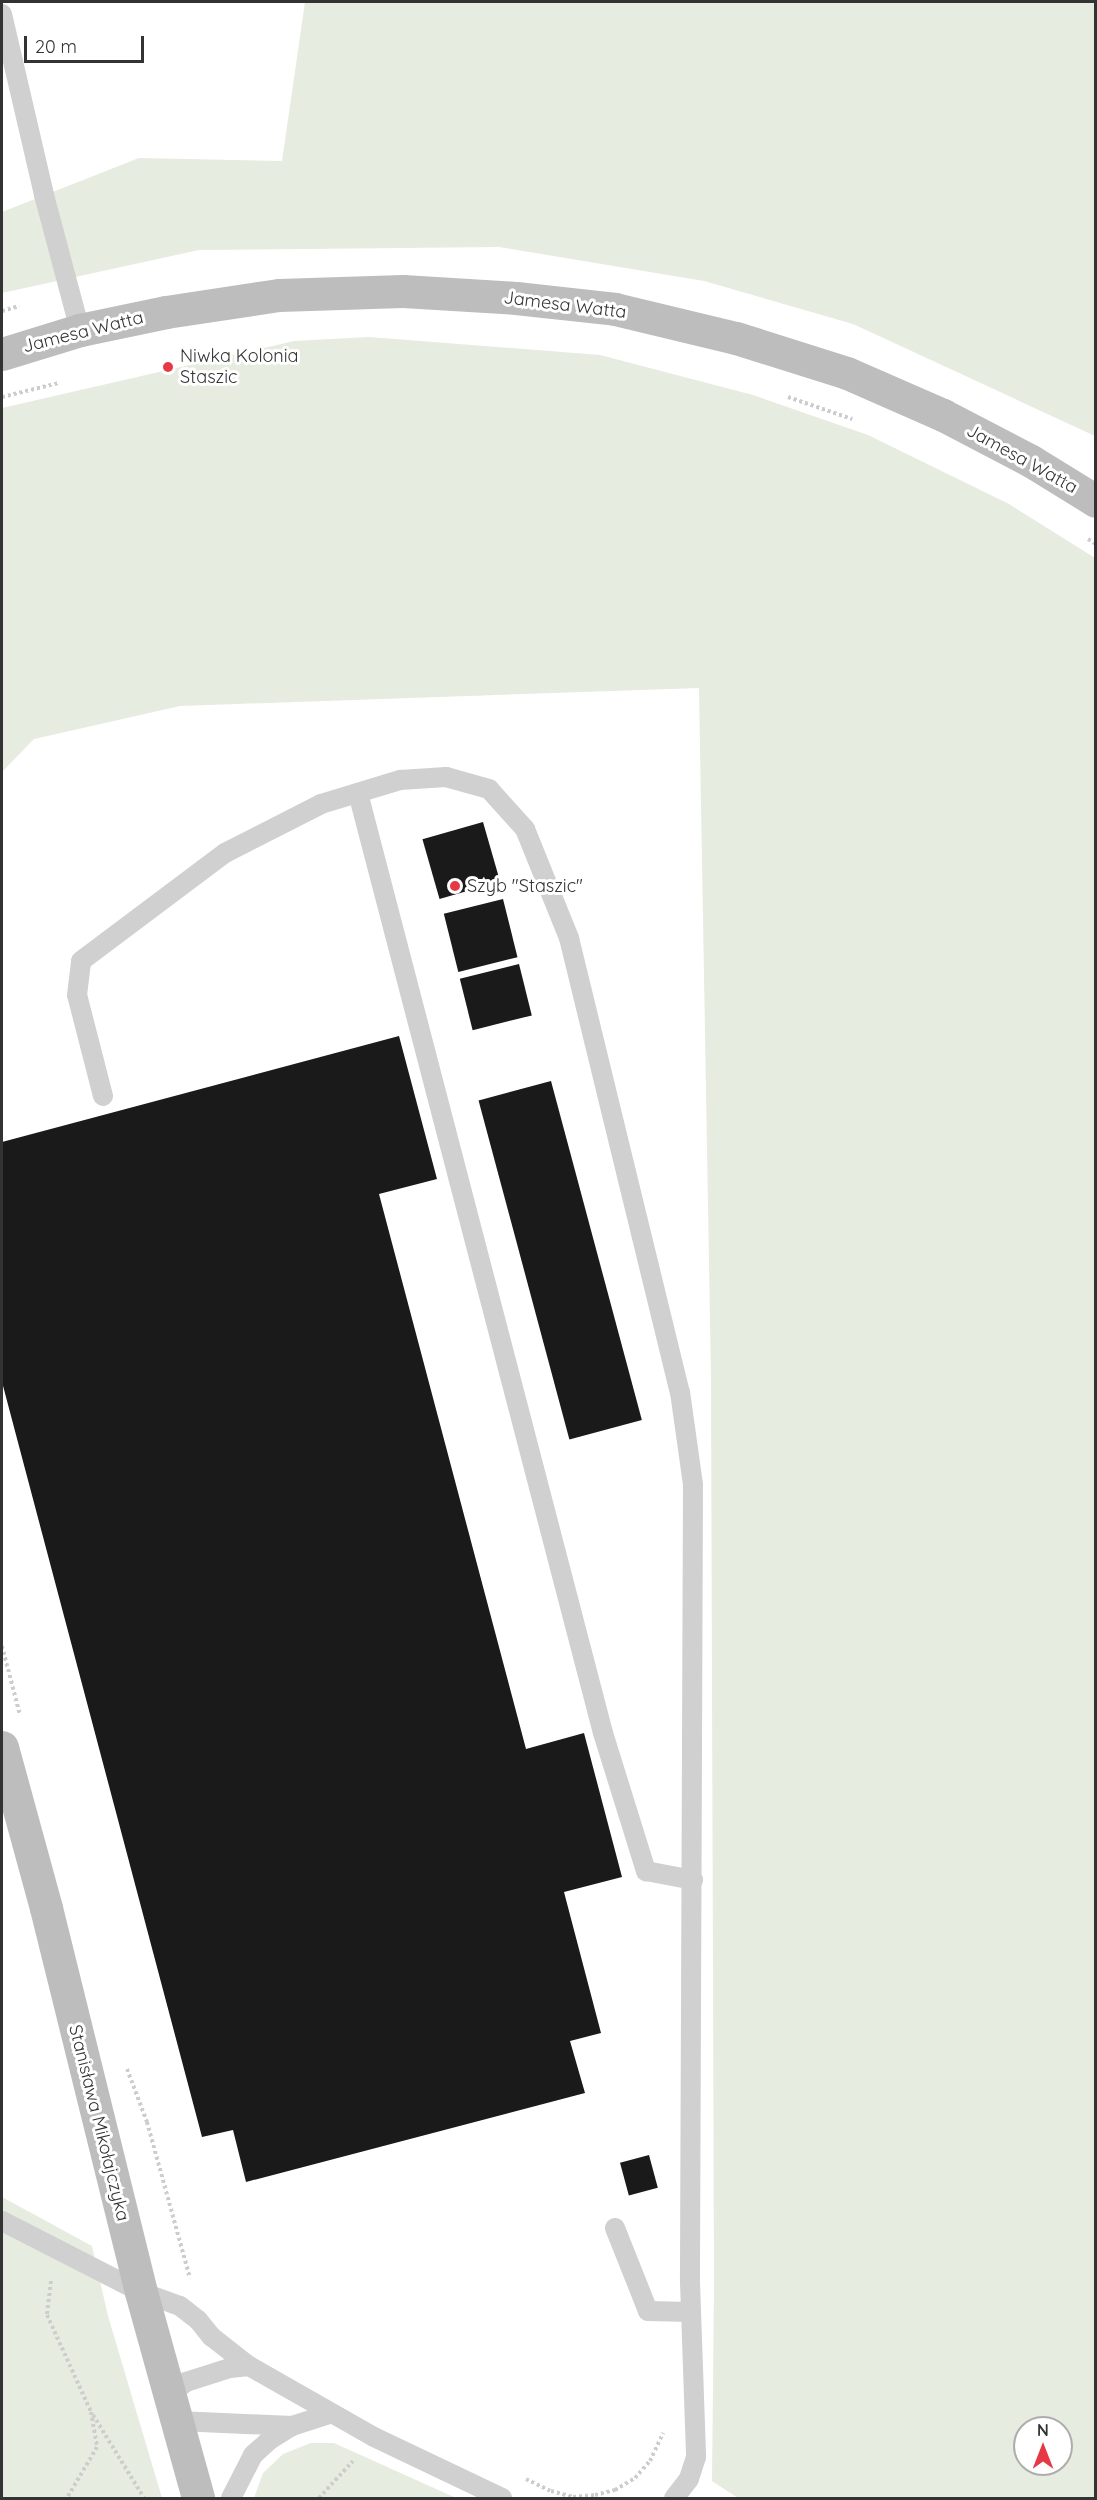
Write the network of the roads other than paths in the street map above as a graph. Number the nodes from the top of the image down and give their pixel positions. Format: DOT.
graph roads {
  1 [pos="2,14"];
  2 [pos="81,330"];
  3 [pos="2,354"];
  4 [pos="1095,501"];
  5 [pos="358,793"];
  6 [pos="103,1096"];
  7 [pos="2,1747"];
  8 [pos="693,1880"];
  9 [pos="2,2221"];
  10 [pos="615,2228"];
  11 [pos="141,2292"];
  12 [pos="691,2312"];
  13 [pos="249,2366"];
  14 [pos="174,2407"];
  15 [pos="330,2414"];
  16 [pos="292,2426"];
  17 [pos="198,2499"];
  18 [pos="231,2499"];
  19 [pos="501,2499"];
  20 [pos="674,2499"];
  1 -- 2 [label="lane"];
  2 -- 3 [label="street, Jamesa Watta"];
  2 -- 4 [label="street, Jamesa Watta"];
  5 -- 6 [label="lane"];
  5 -- 8 [label="lane"];
  5 -- 8 [label="lane"];
  7 -- 11 [label="street, Stanisława Mikołajczyka"];
  8 -- 12 [label="lane"];
  9 -- 11 [label="lane"];
  10 -- 12 [label="lane"];
  11 -- 13 [label="lane"];
  11 -- 14 [label="street, Stanisława Mikołajczyka"];
  12 -- 20 [label="lane"];
  13 -- 14 [label="lane"];
  13 -- 15 [label="lane"];
  14 -- 16 [label="lane"];
  14 -- 17 [label="street, Stanisława Mikołajczyka"];
  15 -- 16 [label="lane"];
  15 -- 19 [label="lane"];
  16 -- 18 [label="lane"];
}
